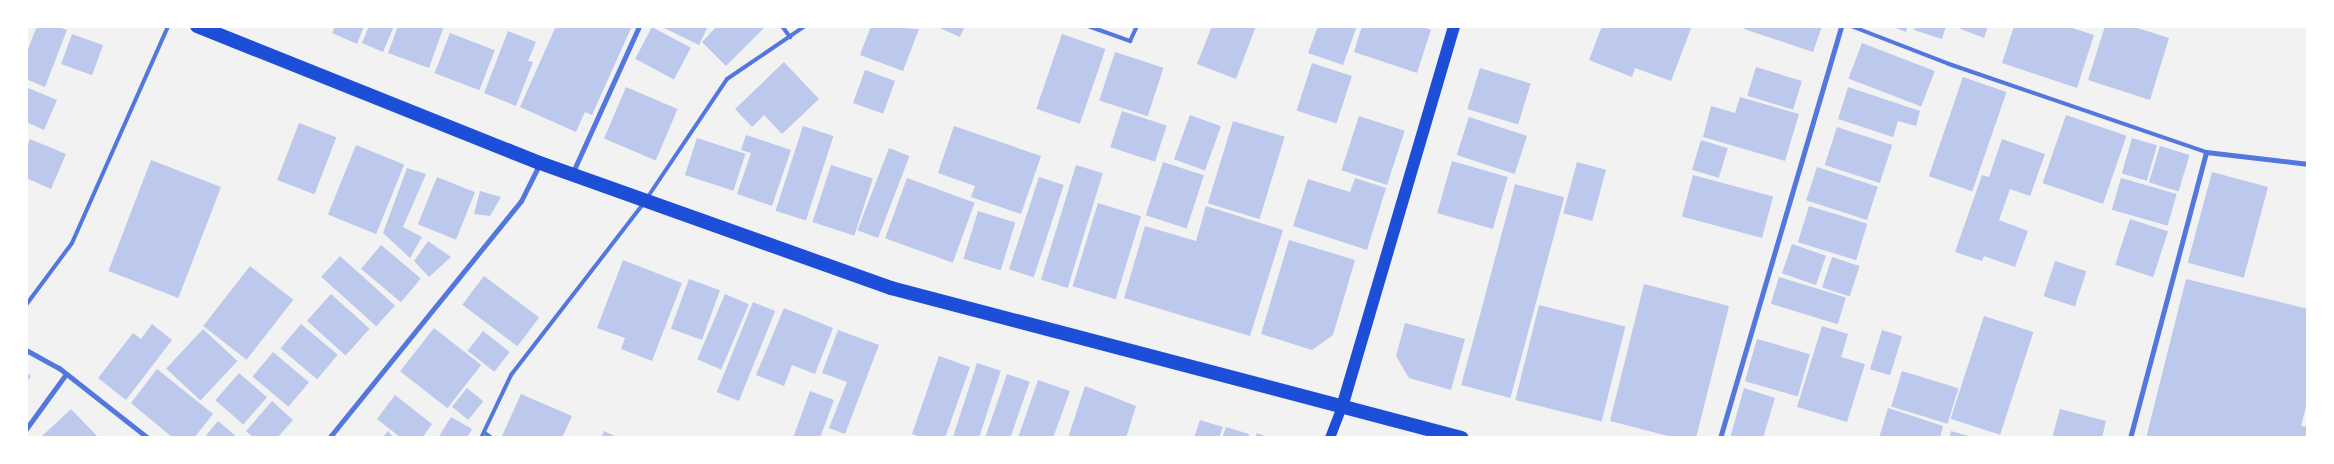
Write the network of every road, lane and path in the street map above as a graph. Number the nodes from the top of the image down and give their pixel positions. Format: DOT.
graph roads {
  1 [pos="168,26"];
  2 [pos="197,26"];
  3 [pos="639,26"];
  4 [pos="782,26"];
  5 [pos="805,26"];
  6 [pos="1088,26"];
  7 [pos="1137,26"];
  8 [pos="1454,26"];
  9 [pos="1841,26"];
  10 [pos="1851,26"];
  11 [pos="790,37"];
  12 [pos="2206,152"];
  13 [pos="540,163"];
  14 [pos="2308,164"];
  15 [pos="572,174"];
  16 [pos="646,201"];
  17 [pos="26,305"];
  18 [pos="26,350"];
  19 [pos="66,374"];
  20 [pos="1342,407"];
  21 [pos="26,429"];
  22 [pos="485,433"];
  23 [pos="148,438"];
  24 [pos="329,438"];
  25 [pos="481,438"];
  26 [pos="492,438"];
  27 [pos="1330,438"];
  28 [pos="1462,438"];
  29 [pos="1720,438"];
  30 [pos="2130,438"];
  1 -- 17 [label="lane"];
  2 -- 13 [label="highway"];
  3 -- 15 [label="street"];
  4 -- 11 [label="lane"];
  5 -- 11 [label="lane"];
  6 -- 7 [label="lane"];
  8 -- 20 [label="main road"];
  9 -- 29 [label="street"];
  10 -- 12 [label="lane"];
  11 -- 16 [label="lane"];
  12 -- 14 [label="street"];
  12 -- 30 [label="street"];
  13 -- 15 [label="highway"];
  13 -- 24 [label="street"];
  15 -- 16 [label="highway"];
  16 -- 20 [label="highway"];
  16 -- 22 [label="lane"];
  18 -- 19 [label="street"];
  19 -- 21 [label="street"];
  19 -- 23 [label="street"];
  20 -- 27 [label="main road"];
  20 -- 28 [label="highway"];
  22 -- 25 [label="lane"];
  22 -- 26 [label="lane"];
}
